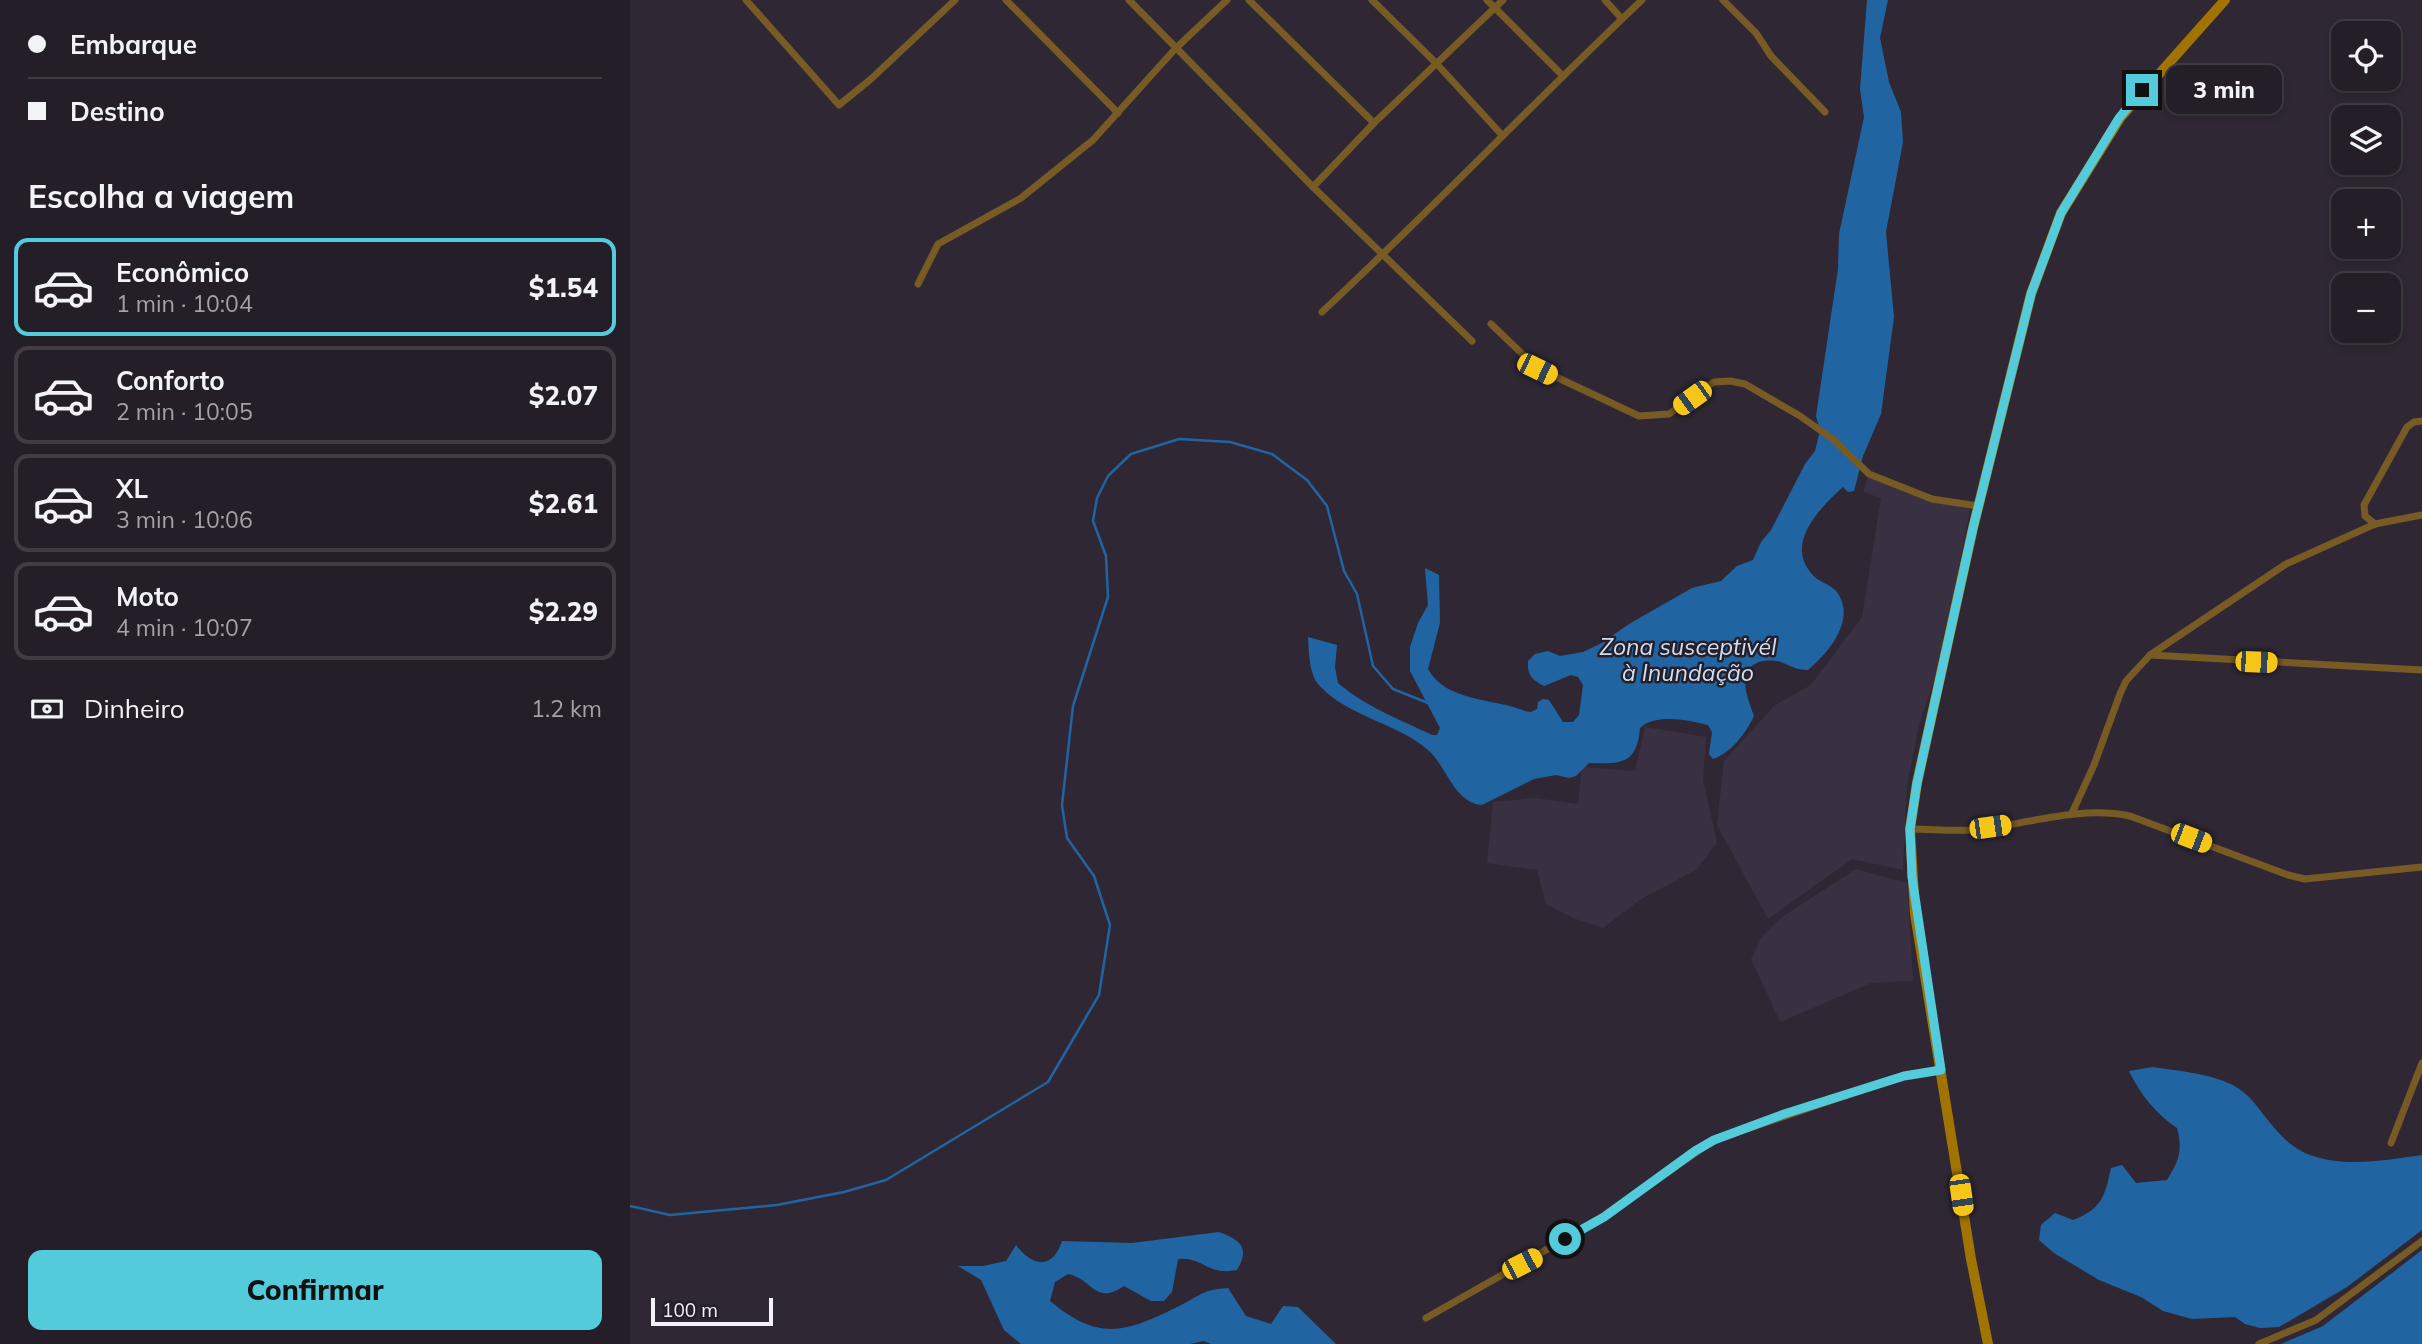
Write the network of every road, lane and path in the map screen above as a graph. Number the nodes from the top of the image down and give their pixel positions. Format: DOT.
graph roads {
  1 [pos="746,0"];
  2 [pos="954,0"];
  3 [pos="1006,0"];
  4 [pos="1129,0"];
  5 [pos="1227,0"];
  6 [pos="1249,0"];
  7 [pos="1372,0"];
  8 [pos="1487,0"];
  9 [pos="1503,0"];
  10 [pos="1605,0"];
  11 [pos="1642,0"];
  12 [pos="1723,0"];
  13 [pos="2225,0"];
  14 [pos="1496,8"];
  15 [pos="1622,19"];
  16 [pos="1175,49"];
  17 [pos="1436,63"];
  18 [pos="1563,76"];
  19 [pos="1825,112"];
  20 [pos="1118,113"];
  21 [pos="1374,123"];
  22 [pos="1501,134"];
  23 [pos="1313,187"];
  24 [pos="1383,255"];
  25 [pos="918,284"];
  26 [pos="1322,312"];
  27 [pos="1491,324"];
  28 [pos="1472,341"];
  29 [pos="2422,421"];
  30 [pos="1979,506"];
  31 [pos="2422,515"];
  32 [pos="2375,524"];
  33 [pos="2150,655"];
  34 [pos="2422,670"];
  35 [pos="2072,813"];
  36 [pos="1910,829"];
  37 [pos="2422,867"];
  38 [pos="2422,1063"];
  39 [pos="1941,1070"];
  40 [pos="2391,1143"];
  41 [pos="2422,1241"];
  42 [pos="1426,1318"];
  43 [pos="1988,1344"];
  44 [pos="2259,1344"];
  1 -- 2 [label="street"];
  3 -- 20 [label="street"];
  4 -- 16 [label="street"];
  5 -- 16 [label="street"];
  6 -- 21 [label="street"];
  7 -- 17 [label="street"];
  8 -- 14 [label="street"];
  9 -- 14 [label="street"];
  10 -- 15 [label="street"];
  11 -- 15 [label="street"];
  12 -- 19 [label="street"];
  13 -- 30 [label="main road"];
  14 -- 17 [label="street"];
  14 -- 18 [label="street"];
  15 -- 18 [label="street"];
  16 -- 20 [label="street"];
  16 -- 23 [label="street"];
  17 -- 21 [label="street"];
  17 -- 22 [label="street"];
  18 -- 22 [label="street"];
  20 -- 25 [label="street"];
  21 -- 23 [label="street"];
  22 -- 24 [label="street"];
  23 -- 24 [label="street"];
  24 -- 26 [label="street"];
  24 -- 28 [label="street"];
  27 -- 30 [label="street"];
  29 -- 32 [label="street"];
  30 -- 36 [label="main road"];
  31 -- 32 [label="street"];
  32 -- 33 [label="street"];
  33 -- 34 [label="street"];
  33 -- 35 [label="street"];
  35 -- 36 [label="street"];
  35 -- 37 [label="street"];
  36 -- 39 [label="main road"];
  38 -- 40 [label="street"];
  39 -- 42 [label="street"];
  39 -- 43 [label="main road"];
  41 -- 44 [label="street"];
}
